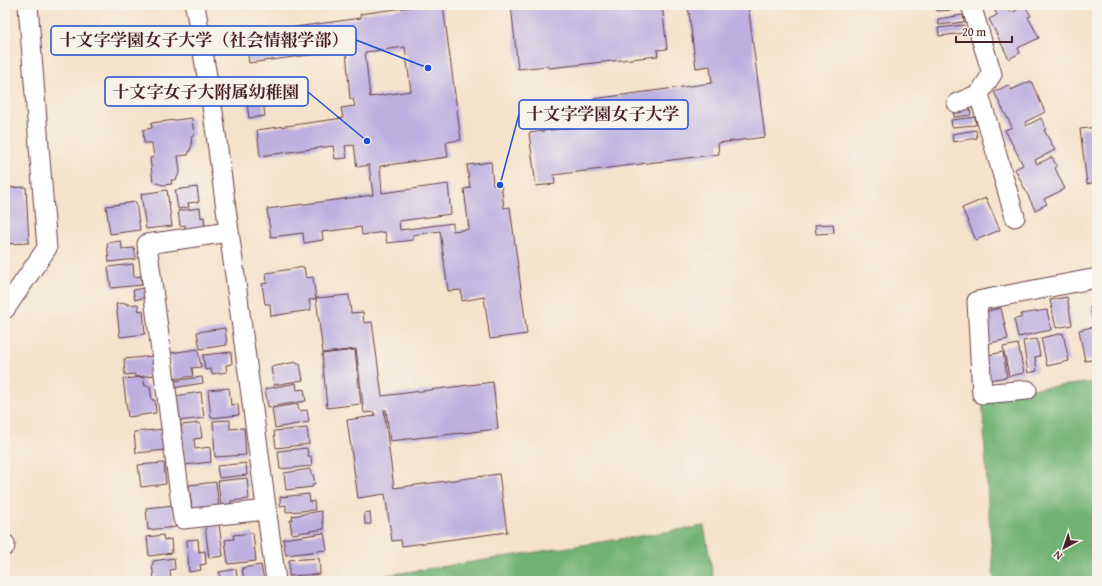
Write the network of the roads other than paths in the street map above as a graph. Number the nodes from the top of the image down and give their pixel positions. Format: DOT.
graph roads {
  1 [pos="28,5"];
  2 [pos="195,5"];
  3 [pos="971,5"];
  4 [pos="979,94"];
  5 [pos="957,103"];
  6 [pos="1015,217"];
  7 [pos="229,232"];
  8 [pos="1097,278"];
  9 [pos="5,309"];
  10 [pos="1027,390"];
  11 [pos="266,510"];
  12 [pos="276,581"];
  1 -- 9 [label="street"];
  2 -- 7 [label="street"];
  3 -- 4 [label="street"];
  4 -- 5 [label="street"];
  4 -- 6 [label="street"];
  7 -- 11 [label="street"];
  7 -- 11 [label="street"];
  8 -- 10 [label="street"];
  11 -- 12 [label="street"];
}
